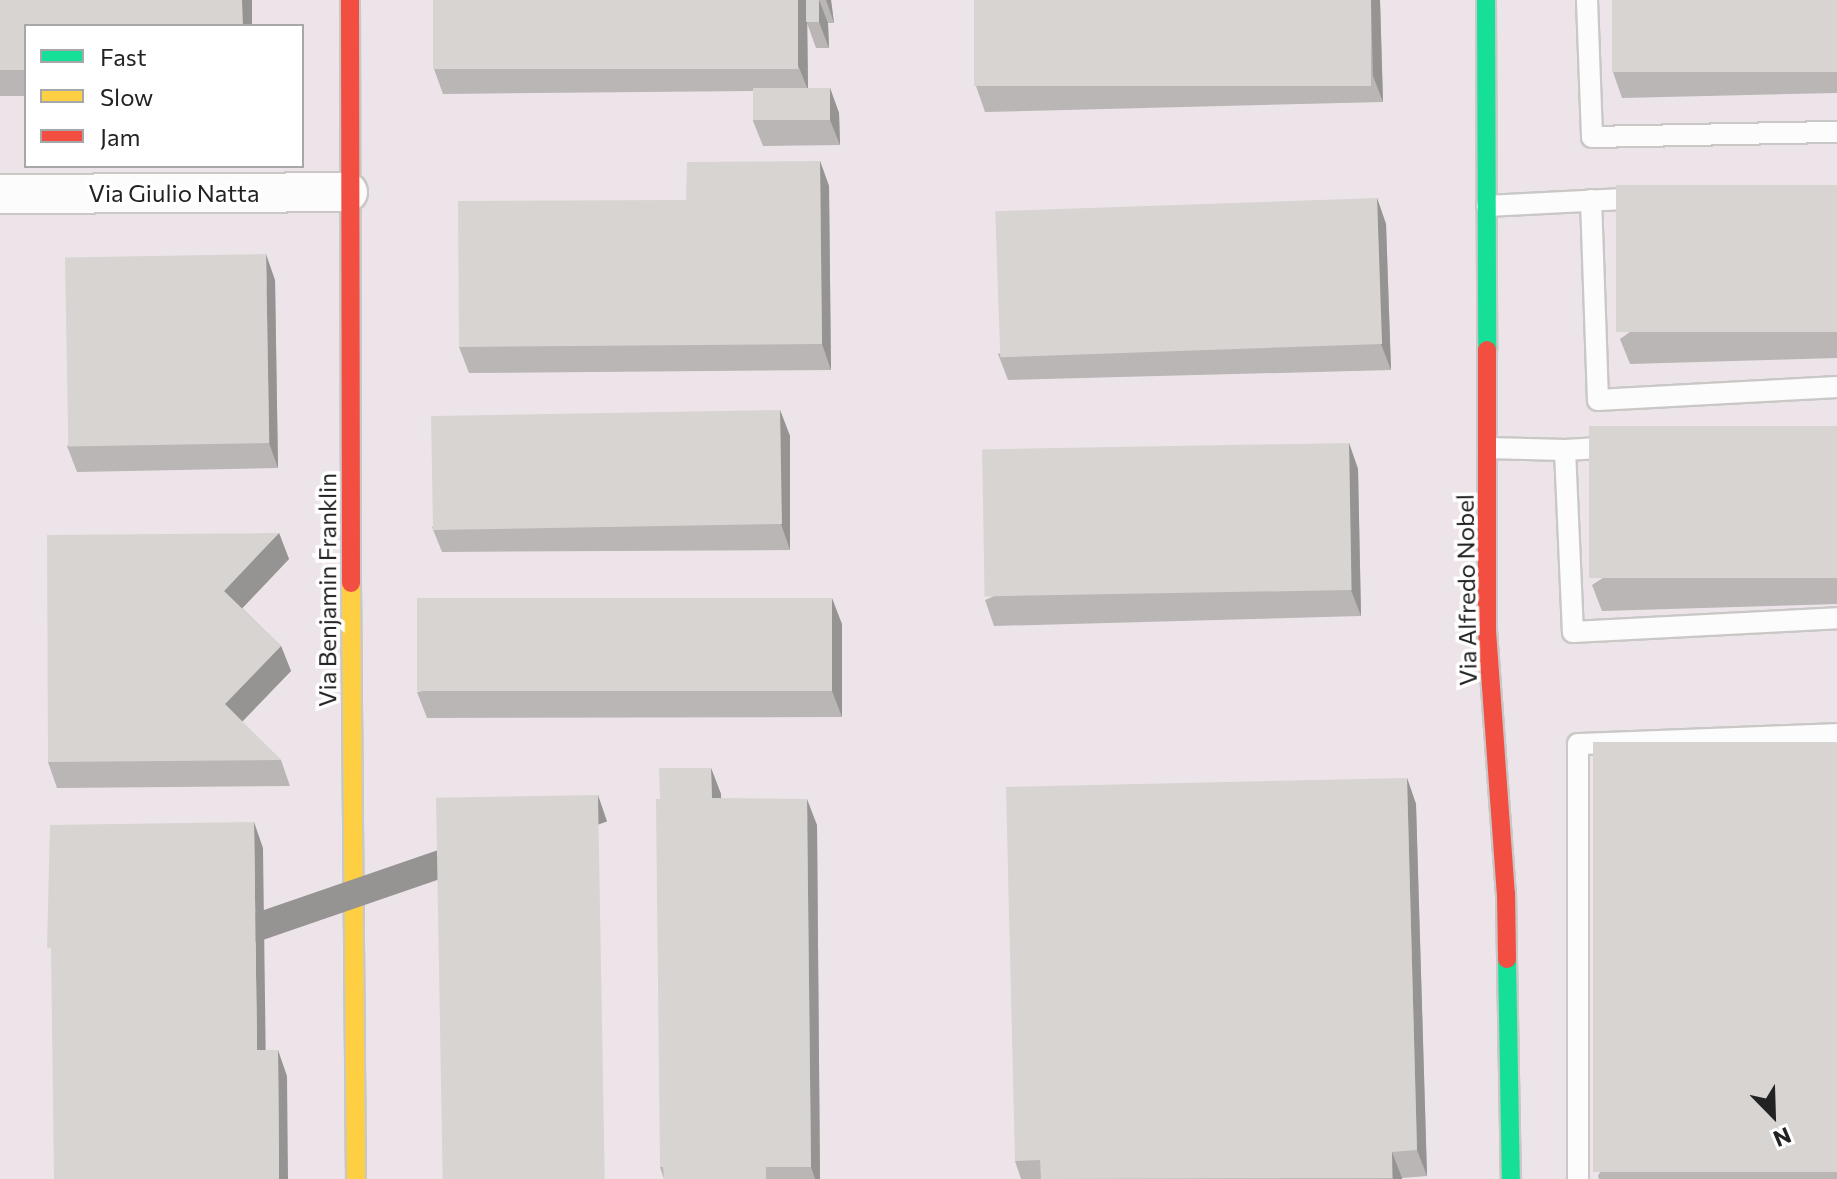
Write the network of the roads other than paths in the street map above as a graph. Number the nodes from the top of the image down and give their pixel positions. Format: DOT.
graph roads {
  1 [pos="350,0"];
  2 [pos="1486,0"];
  3 [pos="1587,0"];
  4 [pos="1837,132"];
  5 [pos="348,192"];
  6 [pos="0,194"];
  7 [pos="1668,197"];
  8 [pos="1591,200"];
  9 [pos="1487,206"];
  10 [pos="1837,387"];
  11 [pos="1640,445"];
  12 [pos="1488,448"];
  13 [pos="1565,450"];
  14 [pos="1837,618"];
  15 [pos="1837,734"];
  16 [pos="356,1179"];
  17 [pos="1511,1179"];
  18 [pos="1578,1179"];
  1 -- 5 [label="street, Via Benjamin Franklin"];
  2 -- 9 [label="street, Via Alfredo Nobel"];
  3 -- 4 [label="lane"];
  5 -- 6 [label="street, Via Giulio Natta"];
  5 -- 16 [label="street, Via Benjamin Franklin"];
  7 -- 8 [label="lane"];
  8 -- 9 [label="lane"];
  8 -- 10 [label="lane"];
  9 -- 12 [label="street, Via Alfredo Nobel"];
  11 -- 13 [label="lane"];
  12 -- 13 [label="lane"];
  12 -- 17 [label="street, Via Alfredo Nobel"];
  13 -- 14 [label="lane"];
  15 -- 18 [label="lane"];
}
